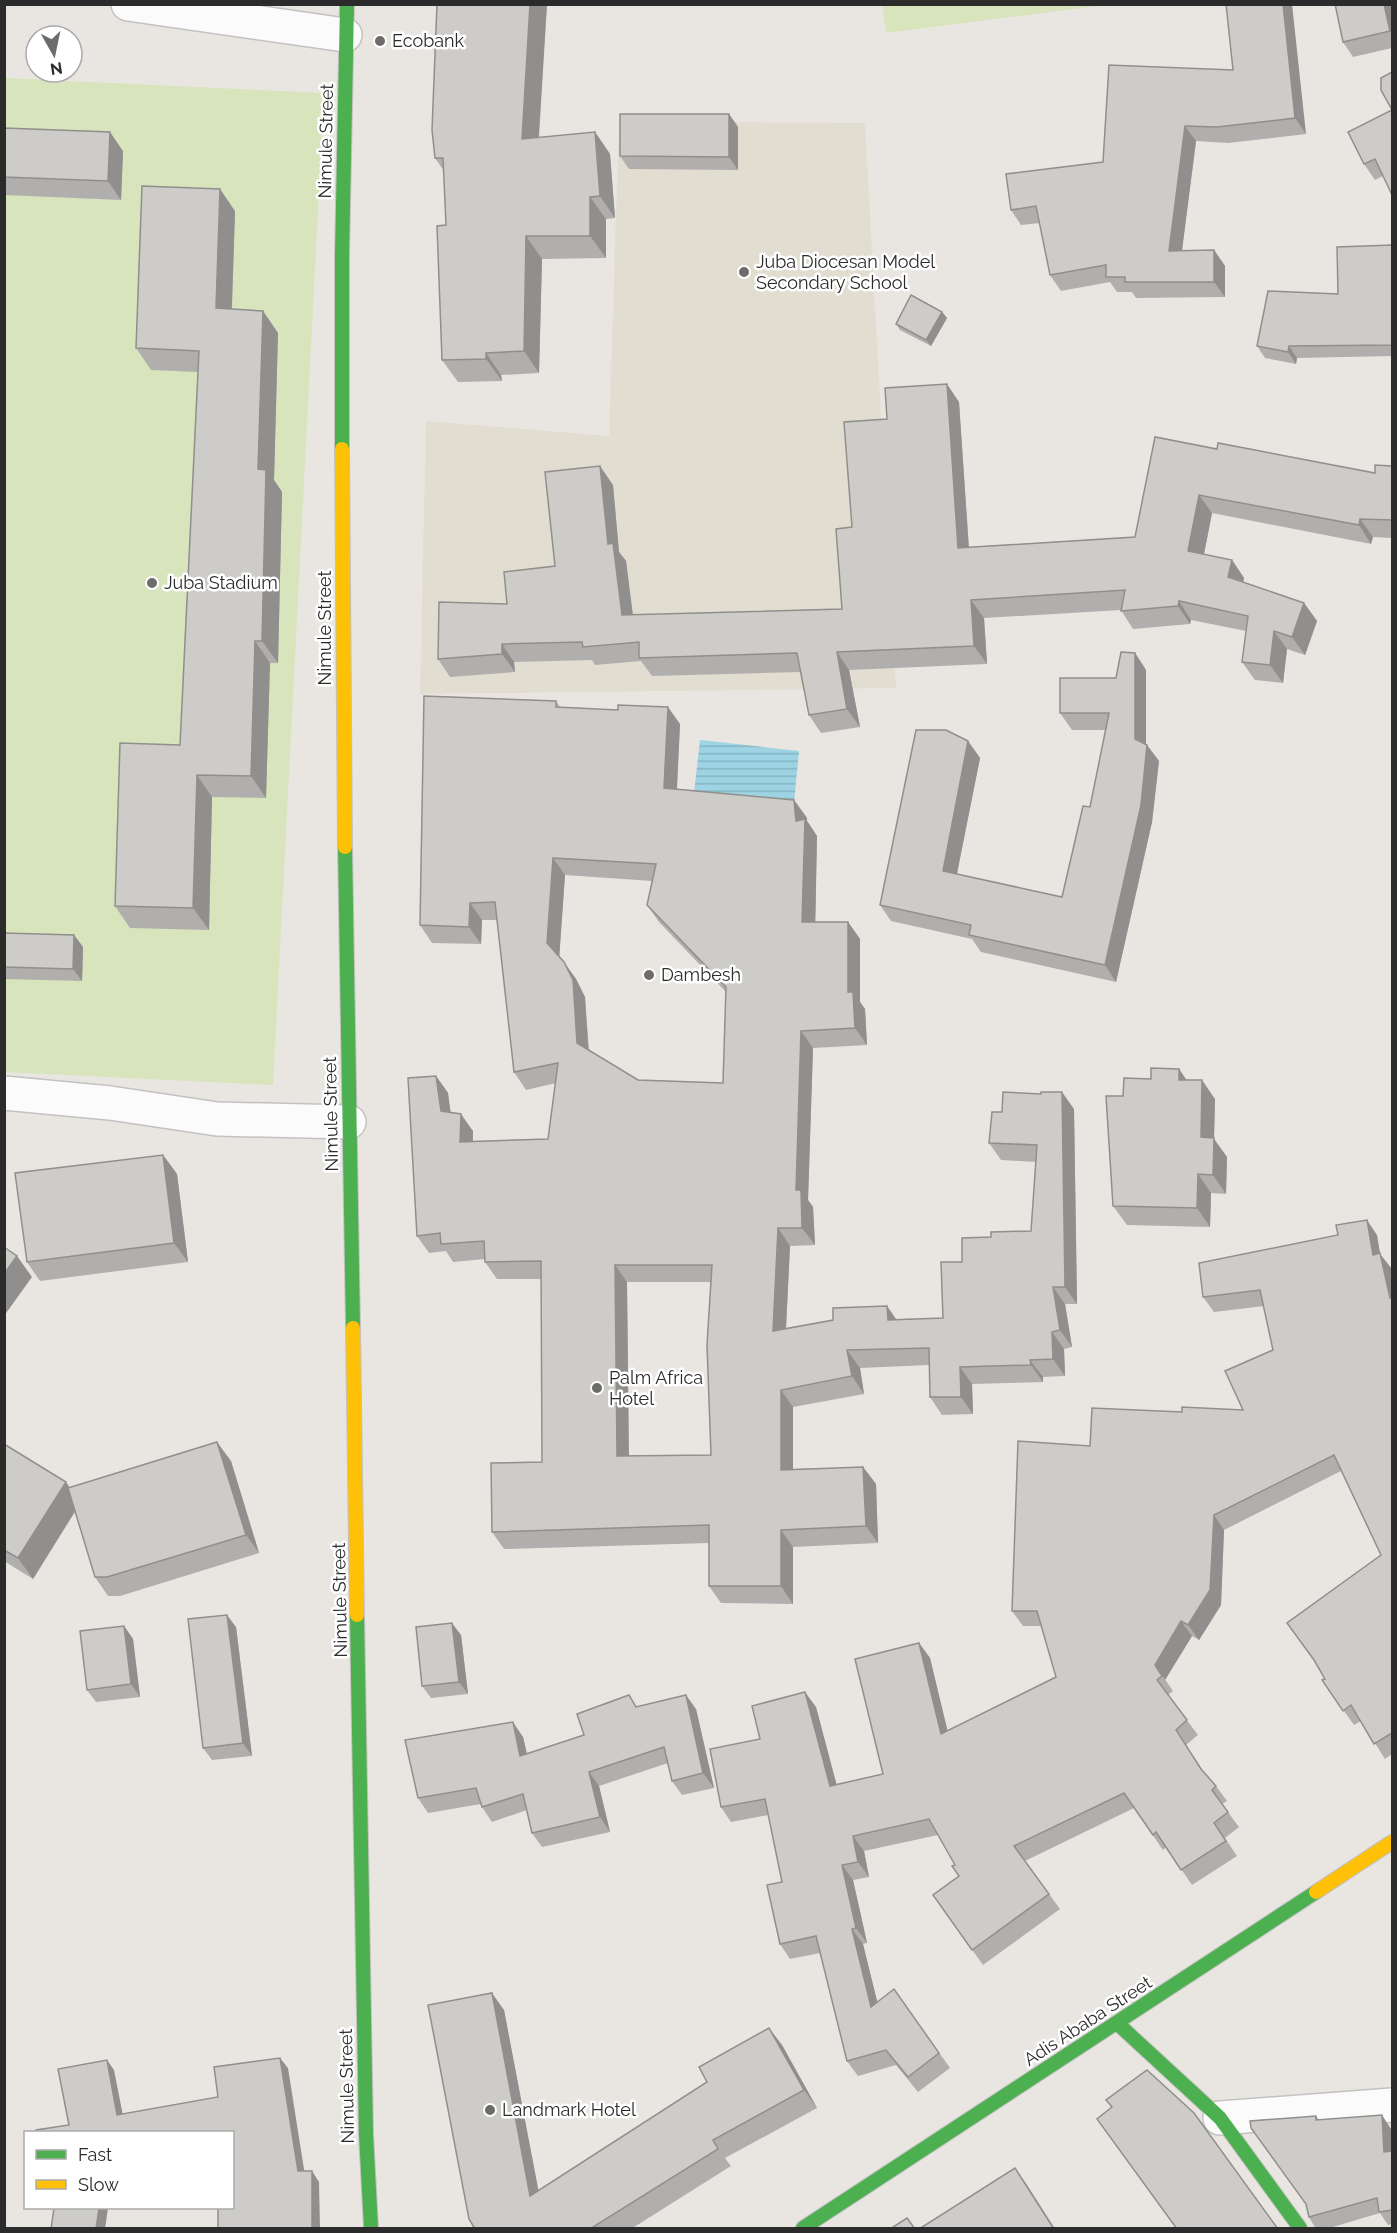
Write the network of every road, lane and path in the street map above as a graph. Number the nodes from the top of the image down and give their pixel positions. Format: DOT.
graph roads {
  1 [pos="128,4"];
  2 [pos="346,20"];
  3 [pos="4,1093"];
  4 [pos="349,1122"];
  5 [pos="1392,1842"];
  6 [pos="1118,2024"];
  7 [pos="1392,2105"];
  8 [pos="1220,2118"];
  9 [pos="369,2226"];
  10 [pos="803,2229"];
  11 [pos="1300,2229"];
  1 -- 2 [label="street"];
  2 -- 4 [label="street, Nimule Street"];
  3 -- 4 [label="street"];
  4 -- 9 [label="street, Nimule Street"];
  5 -- 6 [label="street, Adis Ababa Street"];
  6 -- 8 [label="street"];
  6 -- 10 [label="street, Adis Ababa Street"];
  7 -- 8 [label="street"];
  8 -- 11 [label="street"];
}
